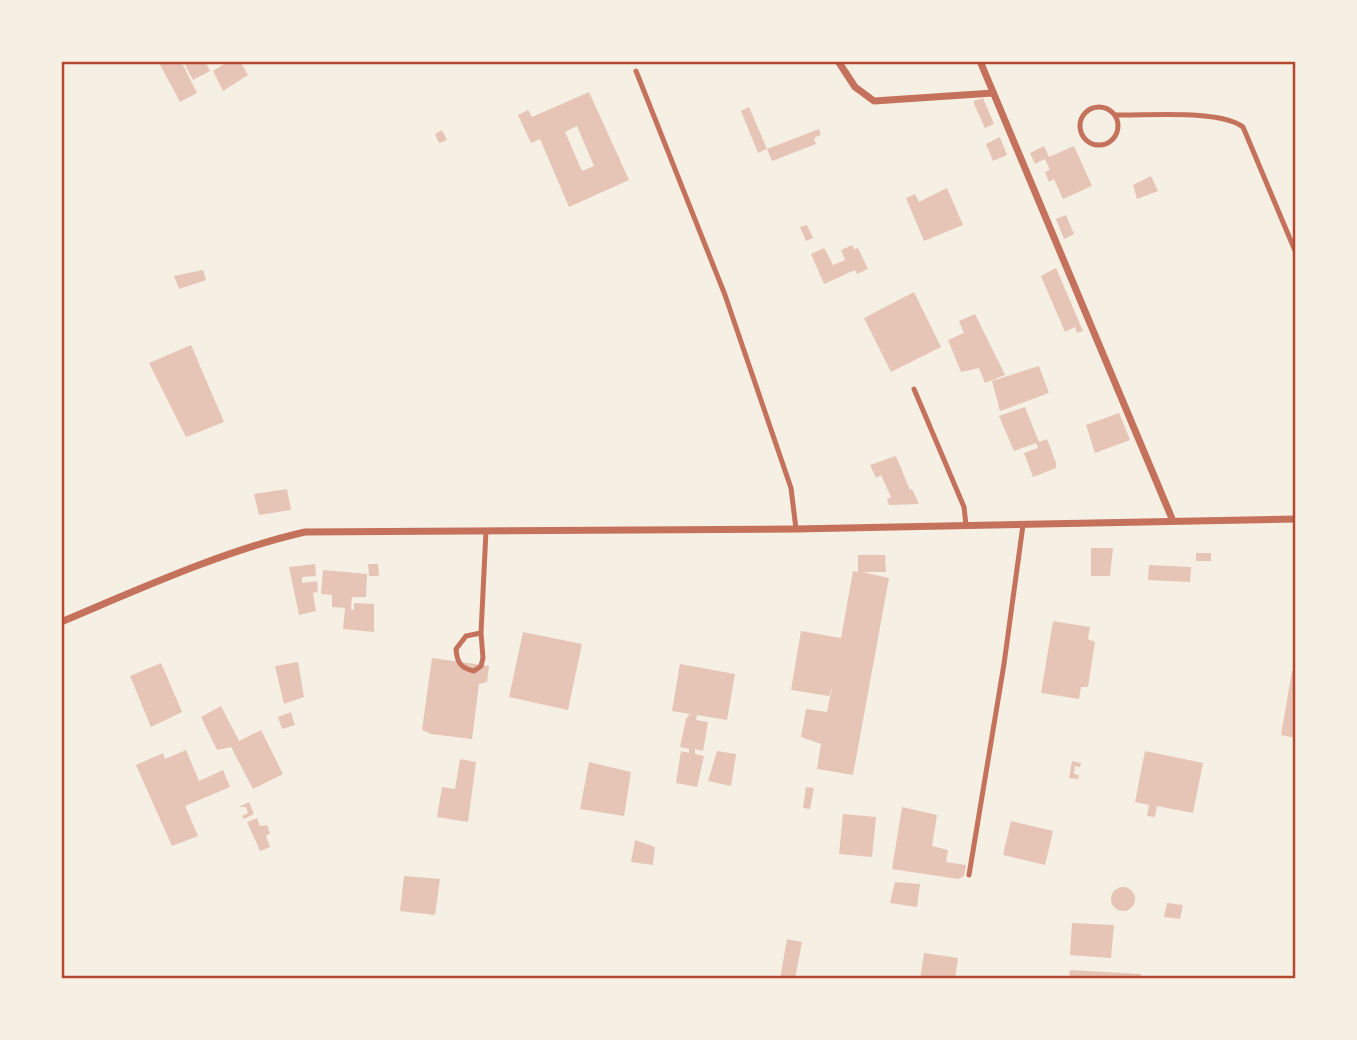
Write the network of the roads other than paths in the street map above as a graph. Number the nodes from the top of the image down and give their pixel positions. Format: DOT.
graph roads {
  1 [pos="838,61"];
  2 [pos="980,61"];
  3 [pos="636,71"];
  4 [pos="993,93"];
  5 [pos="1115,115"];
  6 [pos="1296,253"];
  7 [pos="914,388"];
  8 [pos="1296,519"];
  9 [pos="1173,521"];
  10 [pos="966,525"];
  11 [pos="1023,525"];
  12 [pos="796,529"];
  13 [pos="486,531"];
  14 [pos="61,622"];
  15 [pos="481,633"];
  16 [pos="969,874"];
  1 -- 4 [label="street"];
  2 -- 4 [label="street"];
  3 -- 12 [label="lane"];
  4 -- 9 [label="street"];
  5 -- 5 [label="lane"];
  5 -- 6 [label="lane"];
  7 -- 10 [label="lane"];
  8 -- 9 [label="street"];
  9 -- 11 [label="street"];
  10 -- 11 [label="street"];
  10 -- 12 [label="street"];
  11 -- 16 [label="lane"];
  12 -- 13 [label="street"];
  13 -- 14 [label="street"];
  13 -- 15 [label="lane"];
  15 -- 15 [label="lane"];
}
